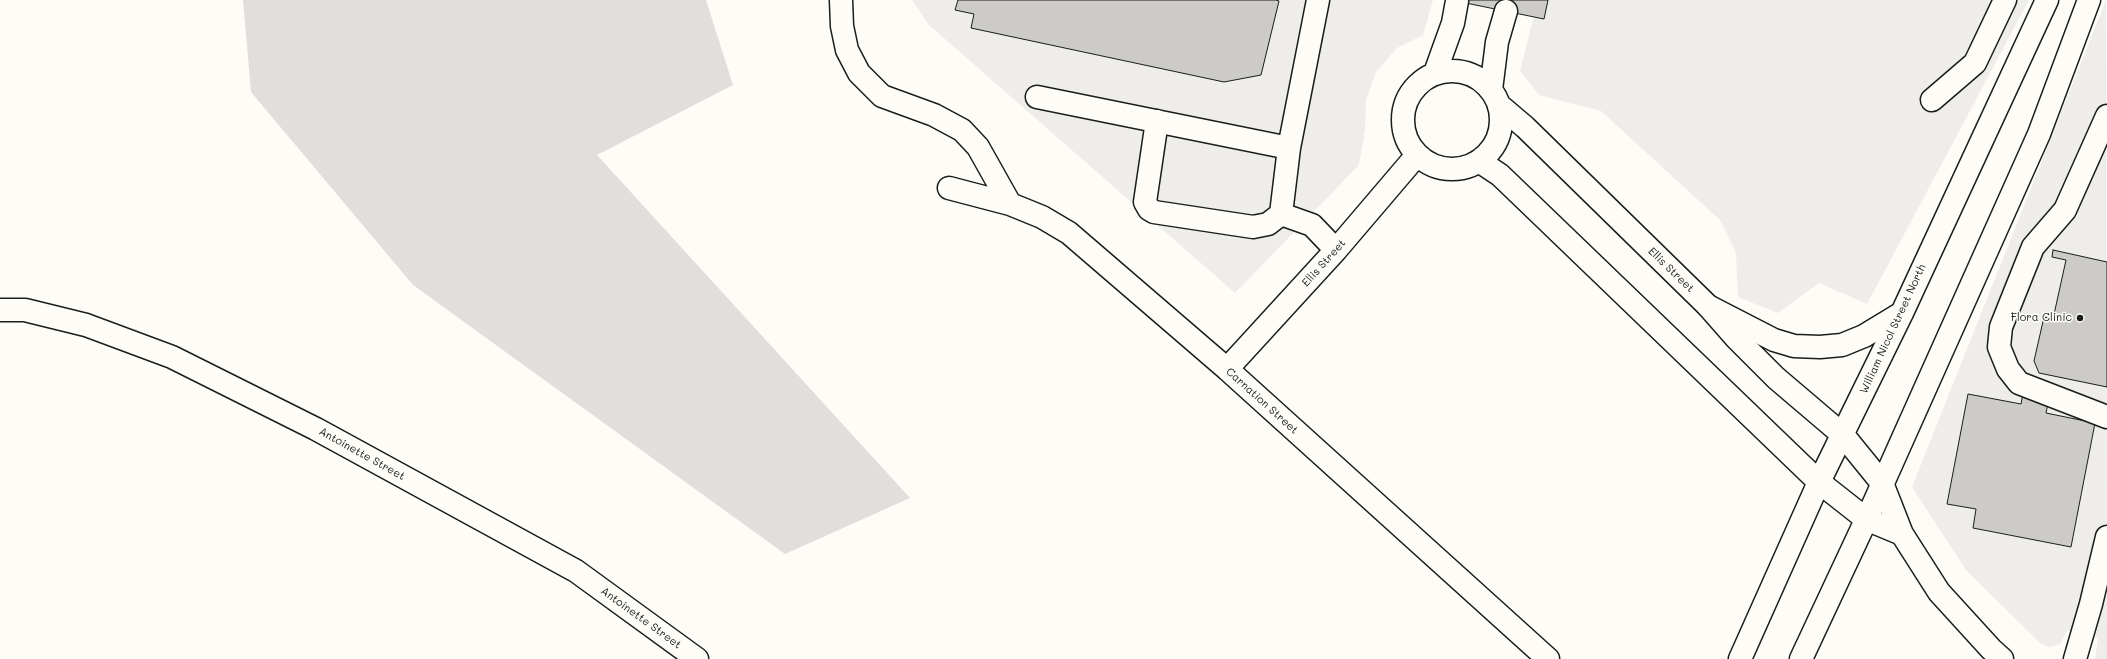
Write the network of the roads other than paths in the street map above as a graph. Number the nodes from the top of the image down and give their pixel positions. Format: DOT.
graph roads {
  1 [pos="841,0"];
  2 [pos="1318,0"];
  3 [pos="2005,0"];
  4 [pos="2047,0"];
  5 [pos="2089,0"];
  6 [pos="1457,2"];
  7 [pos="1506,11"];
  8 [pos="1435,73"];
  9 [pos="1037,97"];
  10 [pos="1495,98"];
  11 [pos="1932,100"];
  12 [pos="2107,116"];
  13 [pos="1156,121"];
  14 [pos="1289,148"];
  15 [pos="1417,154"];
  16 [pos="1479,161"];
  17 [pos="949,188"];
  18 [pos="1010,204"];
  19 [pos="1280,214"];
  20 [pos="1336,250"];
  21 [pos="1708,306"];
  22 [pos="0,310"];
  23 [pos="1902,313"];
  24 [pos="1227,369"];
  25 [pos="2107,417"];
  26 [pos="1843,436"];
  27 [pos="1819,482"];
  28 [pos="1882,483"];
  29 [pos="1866,520"];
  30 [pos="1902,534"];
  31 [pos="2107,537"];
  32 [pos="697,659"];
  33 [pos="1548,659"];
  34 [pos="1740,659"];
  35 [pos="1801,659"];
  36 [pos="2002,659"];
  37 [pos="2075,659"];
  1 -- 18 [label="street"];
  2 -- 14 [label="street"];
  3 -- 11 [label="street"];
  4 -- 23 [label="street, William Nicol Street North"];
  5 -- 28 [label="street"];
  6 -- 8 [label="street"];
  7 -- 10 [label="street"];
  8 -- 10 [label="street, Ellis Street"];
  8 -- 15 [label="street, Ellis Street"];
  9 -- 13 [label="street"];
  10 -- 16 [label="street, Ellis Street"];
  10 -- 21 [label="street, Ellis Street"];
  12 -- 25 [label="street"];
  13 -- 14 [label="street"];
  13 -- 19 [label="street"];
  14 -- 19 [label="street"];
  15 -- 16 [label="street, Ellis Street"];
  15 -- 20 [label="street, Ellis Street"];
  16 -- 27 [label="street"];
  17 -- 18 [label="street, Carnation Street"];
  18 -- 24 [label="street, Carnation Street"];
  19 -- 20 [label="street"];
  20 -- 24 [label="street, Ellis Street"];
  21 -- 23 [label="street"];
  21 -- 26 [label="street, Ellis Street"];
  22 -- 32 [label="street, Antoinette Street"];
  23 -- 26 [label="street, William Nicol Street North"];
  24 -- 33 [label="street, Carnation Street"];
  26 -- 27 [label="street, William Nicol Street North"];
  26 -- 28 [label="street, Ellis Street"];
  27 -- 29 [label="street"];
  27 -- 34 [label="street, William Nicol Street North"];
  28 -- 29 [label="street"];
  28 -- 30 [label="street, Ellis Street"];
  29 -- 30 [label="street"];
  29 -- 35 [label="street"];
  30 -- 36 [label="street, Ellis Street"];
  31 -- 37 [label="street"];
}
